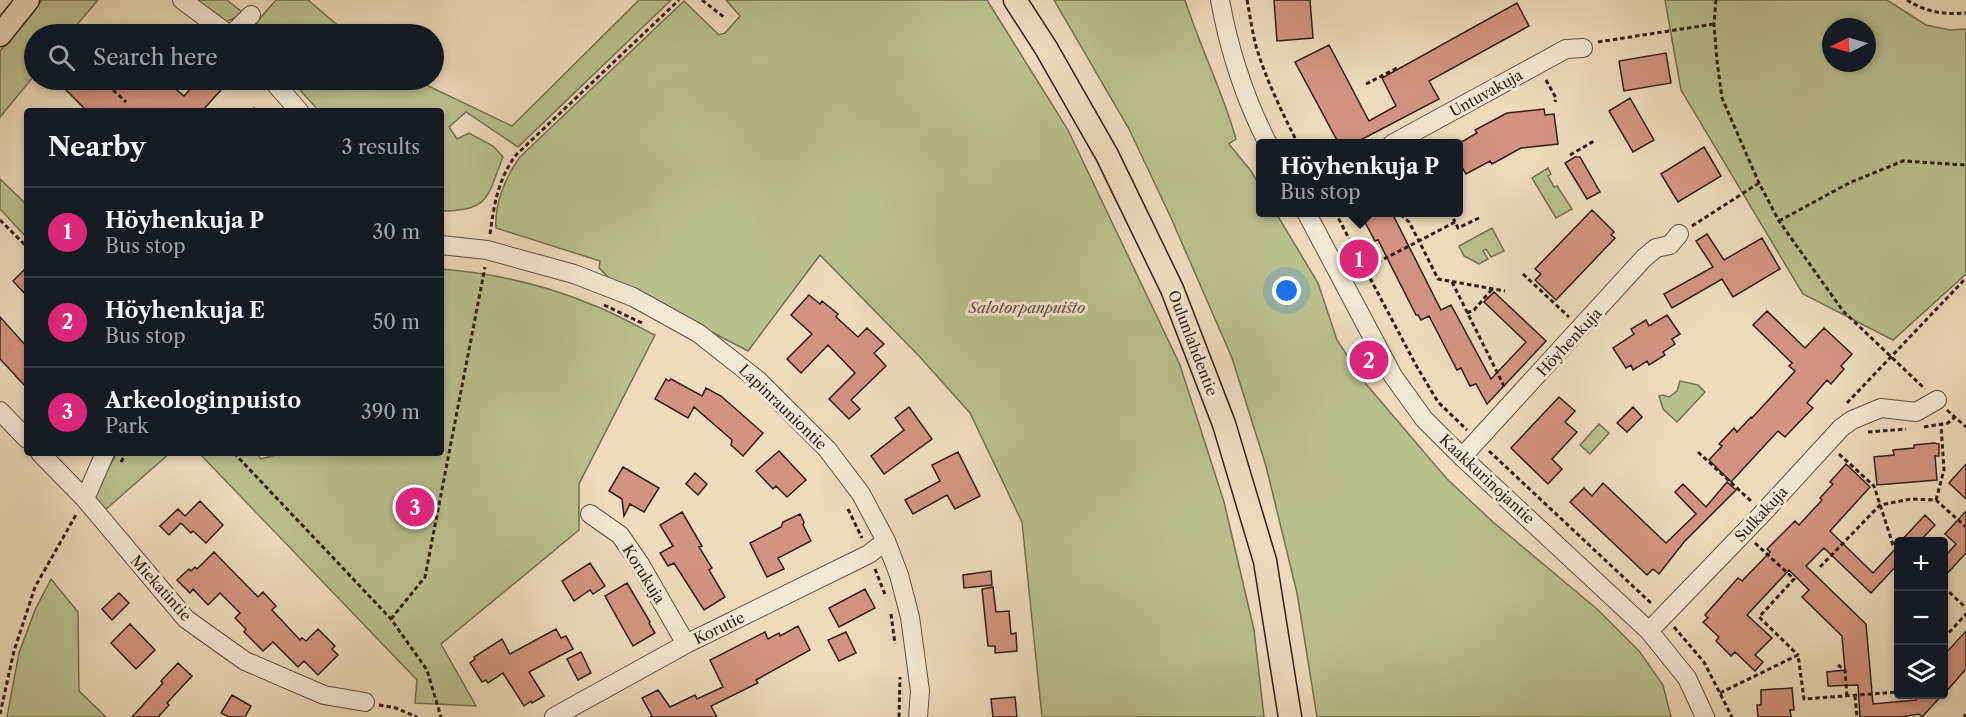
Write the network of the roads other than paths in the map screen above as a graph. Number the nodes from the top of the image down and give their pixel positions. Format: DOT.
graph roads {
  1 [pos="28,0"];
  2 [pos="182,0"];
  3 [pos="1015,0"];
  4 [pos="1220,0"];
  5 [pos="251,15"];
  6 [pos="214,24"];
  7 [pos="238,24"];
  8 [pos="0,34"];
  9 [pos="1583,48"];
  10 [pos="281,90"];
  11 [pos="296,108"];
  12 [pos="1265,139"];
  13 [pos="1401,139"];
  14 [pos="1308,217"];
  15 [pos="1679,234"];
  16 [pos="444,245"];
  17 [pos="1937,400"];
  18 [pos="0,411"];
  19 [pos="24,436"];
  20 [pos="43,456"];
  21 [pos="104,456"];
  22 [pos="1462,458"];
  23 [pos="85,499"];
  24 [pos="590,514"];
  25 [pos="886,542"];
  26 [pos="1649,631"];
  27 [pos="686,644"];
  28 [pos="365,702"];
  29 [pos="554,717"];
  30 [pos="918,717"];
  31 [pos="1290,717"];
  32 [pos="1705,717"];
  1 -- 8 [label="main road"];
  2 -- 6 [label="street"];
  3 -- 31 [label="main road, Oulunlahdentie"];
  4 -- 12 [label="street"];
  5 -- 7 [label="street"];
  9 -- 13 [label="street, Untuvakuja"];
  10 -- 11 [label="street"];
  14 -- 22 [label="street, Kaakkurinojantie"];
  15 -- 22 [label="street, Höyhenkuja"];
  16 -- 25 [label="street, Lapinrauniontie"];
  17 -- 26 [label="street, Sulkakuja"];
  18 -- 19 [label="street"];
  20 -- 23 [label="street, Miekatintie"];
  21 -- 23 [label="street"];
  22 -- 26 [label="street, Kaakkurinojantie"];
  23 -- 28 [label="street, Miekatintie"];
  24 -- 27 [label="street, Korukuja"];
  25 -- 27 [label="street, Korutie"];
  25 -- 30 [label="street, Lapinrauniontie"];
  26 -- 32 [label="street, Kaakkurinojantie"];
  27 -- 29 [label="street, Korutie"];
}
